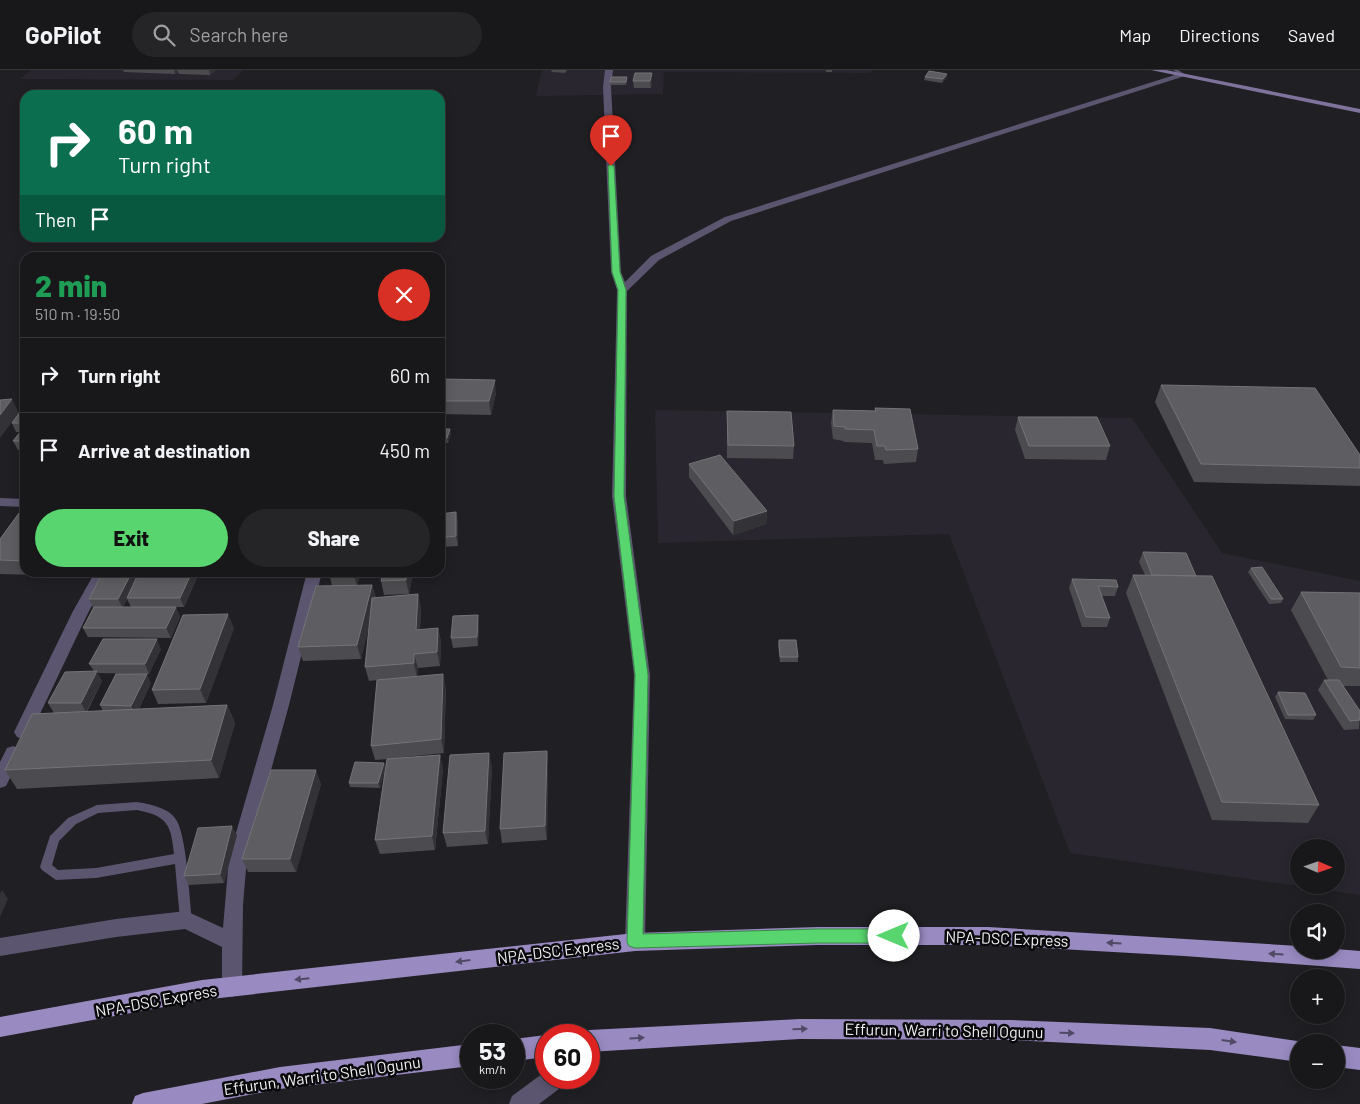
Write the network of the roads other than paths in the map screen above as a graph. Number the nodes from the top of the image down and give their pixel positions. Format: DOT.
graph roads {
  1 [pos="609,70"];
  2 [pos="1155,70"];
  3 [pos="1175,70"];
  4 [pos="1184,75"];
  5 [pos="1360,111"];
  6 [pos="622,290"];
  7 [pos="0,502"];
  8 [pos="20,503"];
  9 [pos="100,577"];
  10 [pos="314,577"];
  11 [pos="0,781"];
  12 [pos="179,858"];
  13 [pos="186,920"];
  14 [pos="232,942"];
  15 [pos="635,942"];
  16 [pos="0,947"];
  17 [pos="1360,960"];
  18 [pos="232,987"];
  19 [pos="0,1027"];
  20 [pos="600,1042"];
  21 [pos="1290,1049"];
  22 [pos="460,1056"];
  23 [pos="1345,1057"];
  24 [pos="1360,1059"];
  25 [pos="540,1089"];
  26 [pos="143,1104"];
  27 [pos="520,1104"];
  1 -- 6 [label="street"];
  2 -- 4 [label="street"];
  3 -- 4 [label="lane"];
  4 -- 5 [label="street"];
  4 -- 6 [label="street"];
  6 -- 15 [label="street"];
  7 -- 8 [label="street"];
  9 -- 11 [label="street"];
  10 -- 14 [label="street"];
  12 -- 12 [label="lane"];
  12 -- 13 [label="lane"];
  13 -- 14 [label="street"];
  13 -- 16 [label="street"];
  14 -- 18 [label="street"];
  17 -- 15 [label="main road, NPA-DSC Express, one-way"];
  15 -- 18 [label="main road, NPA-DSC Express, one-way"];
  18 -- 19 [label="main road, NPA-DSC Express"];
  20 -- 21 [label="main road, Effurun, Warri to Shell Ogunu, one-way"];
  22 -- 26 [label="main road, Effurun, Warri to Shell Ogunu"];
  23 -- 24 [label="main road"];
  25 -- 27 [label="street"];
}
